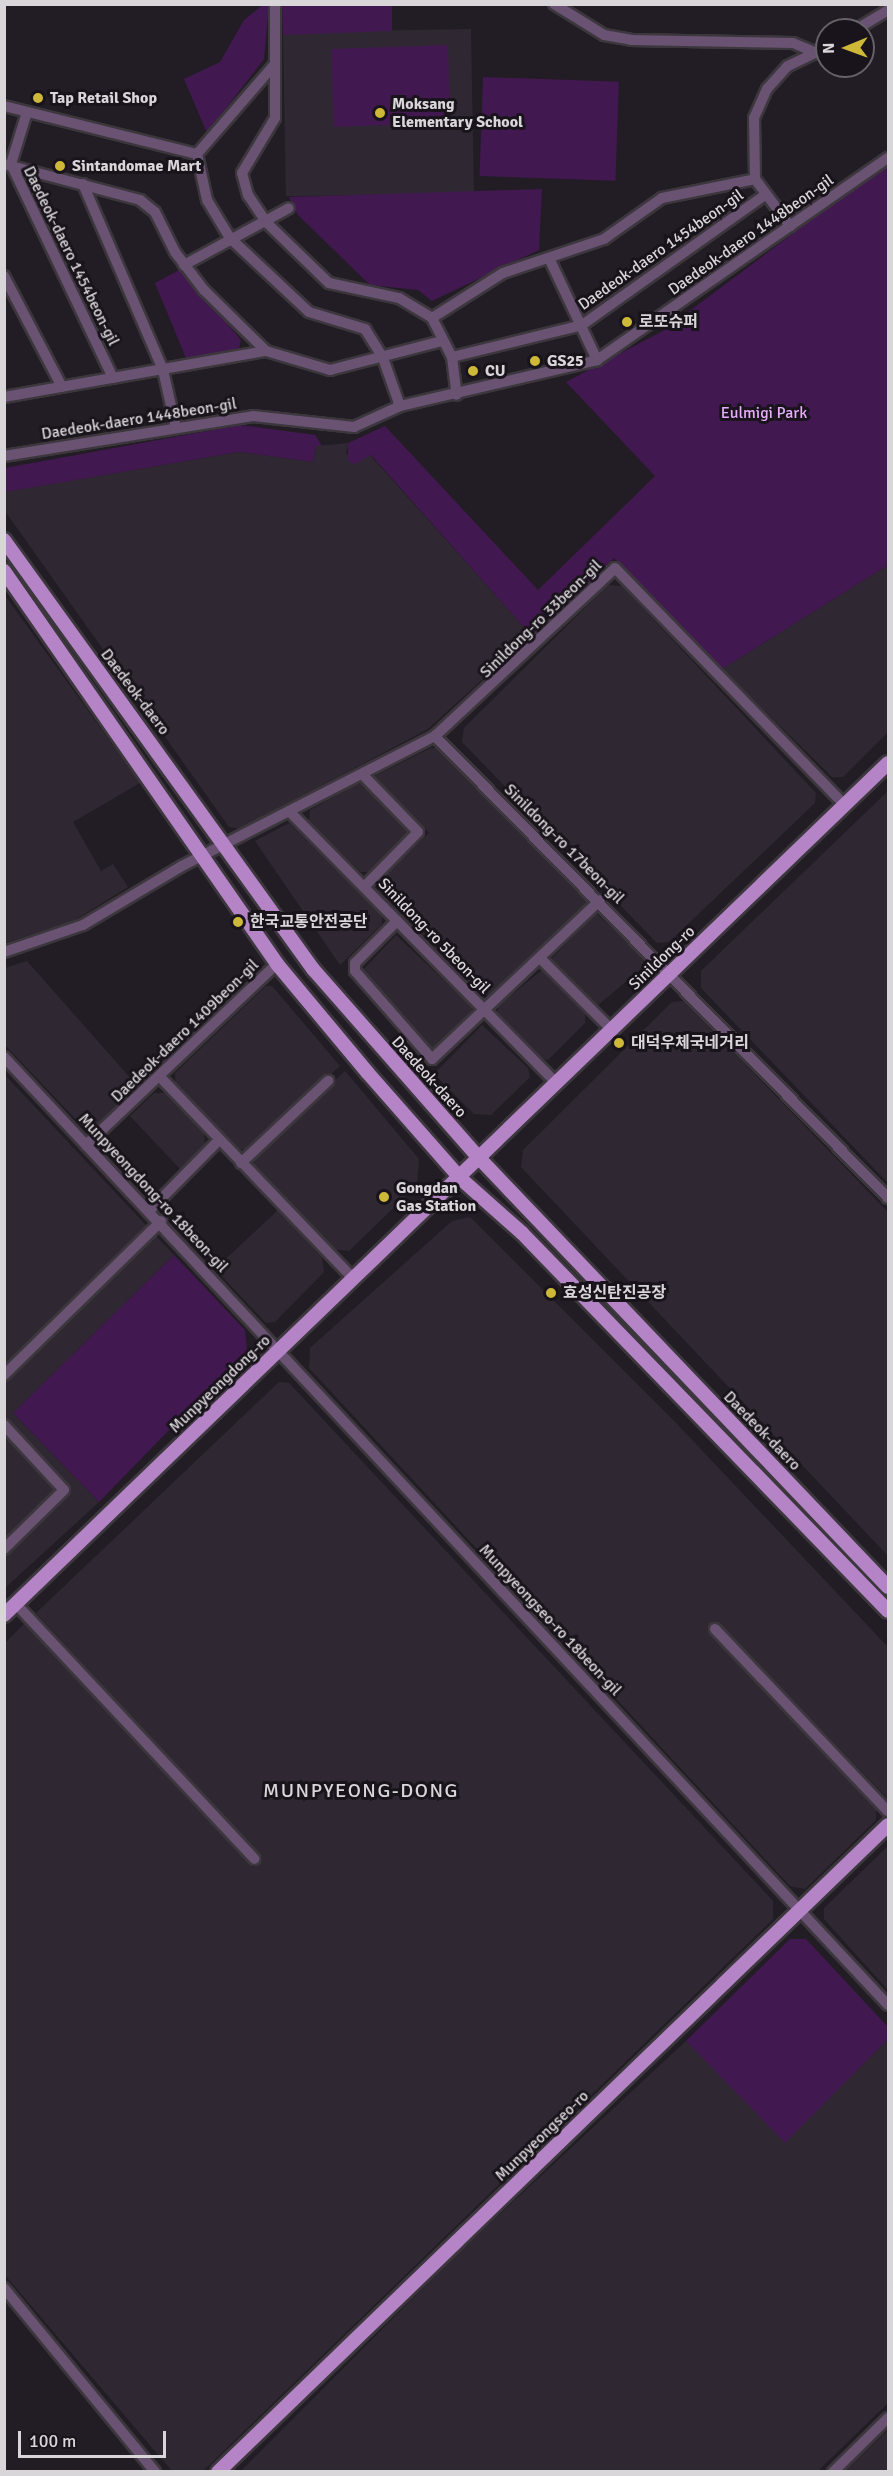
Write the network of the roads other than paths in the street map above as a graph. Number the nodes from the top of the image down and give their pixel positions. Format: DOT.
graph roads {
  1 [pos="275,4"];
  2 [pos="554,4"];
  3 [pos="888,10"];
  4 [pos="875,18"];
  5 [pos="815,48"];
  6 [pos="815,53"];
  7 [pos="275,64"];
  8 [pos="4,106"];
  9 [pos="27,112"];
  10 [pos="197,154"];
  11 [pos="888,158"];
  12 [pos="8,164"];
  13 [pos="755,179"];
  14 [pos="83,184"];
  15 [pos="765,195"];
  16 [pos="289,208"];
  17 [pos="267,224"];
  18 [pos="790,226"];
  19 [pos="230,238"];
  20 [pos="549,258"];
  21 [pos="184,265"];
  22 [pos="4,276"];
  23 [pos="432,318"];
  24 [pos="582,325"];
  25 [pos="442,341"];
  26 [pos="266,351"];
  27 [pos="452,357"];
  28 [pos="383,358"];
  29 [pos="597,360"];
  30 [pos="163,370"];
  31 [pos="112,378"];
  32 [pos="62,387"];
  33 [pos="6,394"];
  34 [pos="457,395"];
  35 [pos="400,406"];
  36 [pos="176,428"];
  37 [pos="4,456"];
  38 [pos="4,540"];
  39 [pos="4,571"];
  40 [pos="435,736"];
  41 [pos="888,763"];
  42 [pos="363,775"];
  43 [pos="845,805"];
  44 [pos="290,811"];
  45 [pos="226,844"];
  46 [pos="204,857"];
  47 [pos="366,886"];
  48 [pos="600,900"];
  49 [pos="397,921"];
  50 [pos="4,952"];
  51 [pos="540,958"];
  52 [pos="277,964"];
  53 [pos="672,972"];
  54 [pos="485,1010"];
  55 [pos="611,1029"];
  56 [pos="4,1057"];
  57 [pos="161,1078"];
  58 [pos="328,1081"];
  59 [pos="556,1083"];
  60 [pos="219,1140"];
  61 [pos="86,1144"];
  62 [pos="481,1160"];
  63 [pos="241,1162"];
  64 [pos="460,1178"];
  65 [pos="888,1198"];
  66 [pos="150,1210"];
  67 [pos="161,1221"];
  68 [pos="353,1278"];
  69 [pos="278,1351"];
  70 [pos="4,1375"];
  71 [pos="4,1425"];
  72 [pos="4,1549"];
  73 [pos="888,1587"];
  74 [pos="16,1604"];
  75 [pos="888,1611"];
  76 [pos="4,1615"];
  77 [pos="716,1629"];
  78 [pos="888,1811"];
  79 [pos="888,1824"];
  80 [pos="255,1859"];
  81 [pos="800,1910"];
  82 [pos="888,2005"];
  83 [pos="4,2288"];
  84 [pos="888,2418"];
  85 [pos="155,2472"];
  86 [pos="218,2472"];
  87 [pos="834,2472"];
  1 -- 7 [label="street"];
  2 -- 5 [label="street"];
  3 -- 4 [label="street"];
  6 -- 13 [label="street"];
  7 -- 10 [label="street"];
  7 -- 17 [label="street"];
  8 -- 9 [label="street"];
  9 -- 10 [label="street"];
  9 -- 12 [label="street, Daedeok-daero 1454beon-gil"];
  10 -- 19 [label="street"];
  11 -- 18 [label="street, Daedeok-daero 1448beon-gil"];
  12 -- 14 [label="street"];
  12 -- 31 [label="street, Daedeok-daero 1454beon-gil"];
  13 -- 15 [label="street"];
  13 -- 20 [label="street"];
  14 -- 21 [label="street"];
  14 -- 30 [label="street"];
  15 -- 18 [label="street"];
  15 -- 24 [label="street, Daedeok-daero 1454beon-gil"];
  16 -- 17 [label="street"];
  17 -- 19 [label="street"];
  17 -- 23 [label="street"];
  18 -- 29 [label="street, Daedeok-daero 1448beon-gil"];
  19 -- 21 [label="street"];
  19 -- 28 [label="street"];
  20 -- 23 [label="street"];
  20 -- 24 [label="street"];
  21 -- 26 [label="street"];
  22 -- 32 [label="street"];
  23 -- 25 [label="street"];
  24 -- 27 [label="street, Daedeok-daero 1454beon-gil"];
  24 -- 29 [label="street"];
  25 -- 27 [label="street"];
  25 -- 28 [label="street"];
  26 -- 28 [label="street"];
  26 -- 30 [label="street"];
  27 -- 34 [label="street"];
  28 -- 35 [label="street"];
  29 -- 34 [label="street, Daedeok-daero 1448beon-gil"];
  30 -- 31 [label="street"];
  30 -- 36 [label="street"];
  31 -- 32 [label="street"];
  32 -- 33 [label="street"];
  34 -- 35 [label="street, Daedeok-daero 1448beon-gil"];
  35 -- 36 [label="street, Daedeok-daero 1448beon-gil"];
  36 -- 37 [label="street, Daedeok-daero 1448beon-gil"];
  38 -- 45 [label="main road, Daedeok-daero"];
  39 -- 46 [label="main road"];
  40 -- 42 [label="street, Sinildong-ro 33beon-gil"];
  40 -- 43 [label="street, Sinildong-ro 33beon-gil"];
  40 -- 48 [label="street, Sinildong-ro 17beon-gil"];
  41 -- 43 [label="main road, Sinildong-ro"];
  42 -- 44 [label="street, Sinildong-ro 33beon-gil"];
  42 -- 47 [label="street"];
  43 -- 53 [label="main road, Sinildong-ro"];
  44 -- 45 [label="street, Sinildong-ro 33beon-gil"];
  44 -- 47 [label="street, Sinildong-ro 5beon-gil"];
  45 -- 46 [label="street, Sinildong-ro 33beon-gil"];
  45 -- 62 [label="main road, Daedeok-daero"];
  46 -- 50 [label="street, Sinildong-ro 33beon-gil"];
  46 -- 52 [label="main road"];
  47 -- 49 [label="street, Sinildong-ro 5beon-gil"];
  48 -- 51 [label="street"];
  48 -- 53 [label="street, Sinildong-ro 17beon-gil"];
  49 -- 54 [label="street, Sinildong-ro 5beon-gil"];
  49 -- 54 [label="street"];
  51 -- 54 [label="street"];
  51 -- 55 [label="street"];
  52 -- 57 [label="street, Daedeok-daero 1409beon-gil"];
  52 -- 64 [label="main road"];
  53 -- 55 [label="main road, Sinildong-ro"];
  53 -- 65 [label="street, Sinildong-ro 17beon-gil"];
  54 -- 59 [label="street, Sinildong-ro 5beon-gil"];
  55 -- 59 [label="main road, Sinildong-ro"];
  56 -- 61 [label="street, Munpyeongdong-ro 18beon-gil"];
  57 -- 60 [label="street"];
  57 -- 61 [label="street, Daedeok-daero 1409beon-gil"];
  58 -- 63 [label="street"];
  59 -- 62 [label="main road, Sinildong-ro"];
  60 -- 63 [label="street"];
  60 -- 66 [label="street"];
  61 -- 66 [label="street, Munpyeongdong-ro 18beon-gil"];
  62 -- 64 [label="main road, Sinildong-ro"];
  62 -- 73 [label="main road, Daedeok-daero"];
  63 -- 68 [label="street"];
  64 -- 68 [label="main road, Munpyeongdong-ro"];
  64 -- 75 [label="main road"];
  66 -- 67 [label="street, Munpyeongdong-ro 18beon-gil"];
  67 -- 69 [label="street, Munpyeongdong-ro 18beon-gil"];
  67 -- 70 [label="street"];
  68 -- 69 [label="main road, Munpyeongdong-ro"];
  69 -- 74 [label="main road, Munpyeongdong-ro"];
  69 -- 81 [label="street, Munpyeongseo-ro 18beon-gil"];
  71 -- 72 [label="street"];
  74 -- 76 [label="main road, Munpyeongdong-ro"];
  74 -- 80 [label="street"];
  77 -- 78 [label="street"];
  79 -- 81 [label="main road, Munpyeongseo-ro"];
  81 -- 82 [label="street, Munpyeongseo-ro 18beon-gil"];
  81 -- 86 [label="main road, Munpyeongseo-ro"];
  83 -- 85 [label="street"];
  84 -- 87 [label="street"];
}
